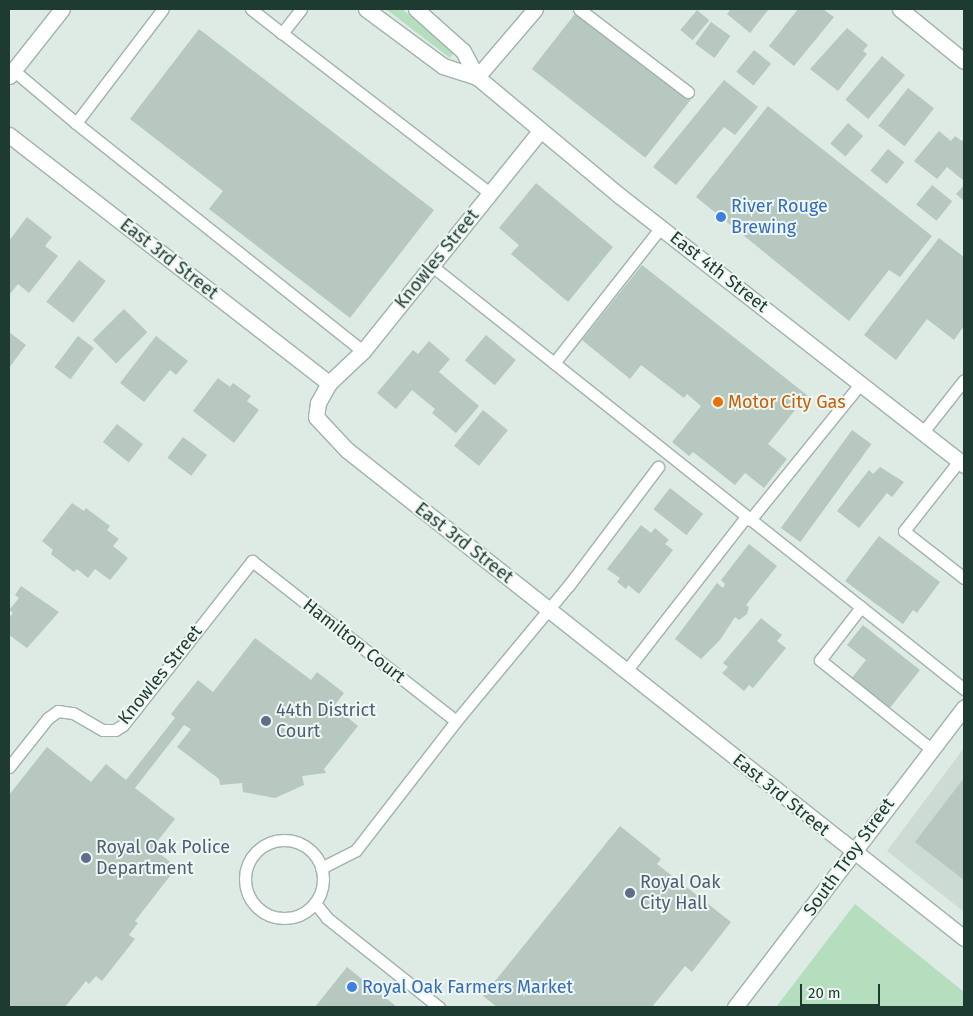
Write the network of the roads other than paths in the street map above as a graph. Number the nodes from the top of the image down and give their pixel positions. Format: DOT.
graph roads {
  1 [pos="62,9"];
  2 [pos="163,9"];
  3 [pos="251,9"];
  4 [pos="301,9"];
  5 [pos="366,9"];
  6 [pos="416,9"];
  7 [pos="535,9"];
  8 [pos="579,9"];
  9 [pos="900,9"];
  10 [pos="282,32"];
  11 [pos="964,61"];
  12 [pos="11,73"];
  13 [pos="477,78"];
  14 [pos="688,92"];
  15 [pos="76,123"];
  16 [pos="540,131"];
  17 [pos="9,135"];
  18 [pos="490,193"];
  19 [pos="661,227"];
  20 [pos="432,266"];
  21 [pos="363,351"];
  22 [pos="554,363"];
  23 [pos="964,380"];
  24 [pos="329,383"];
  25 [pos="861,383"];
  26 [pos="923,432"];
  27 [pos="962,463"];
  28 [pos="658,467"];
  29 [pos="748,519"];
  30 [pos="252,560"];
  31 [pos="964,578"];
  32 [pos="861,607"];
  33 [pos="548,609"];
  34 [pos="626,671"];
  35 [pos="964,689"];
  36 [pos="964,707"];
  37 [pos="456,721"];
  38 [pos="931,750"];
  39 [pos="9,767"];
  40 [pos="853,852"];
  41 [pos="322,868"];
  42 [pos="315,903"];
  43 [pos="964,938"];
  44 [pos="440,1007"];
  45 [pos="735,1007"];
  1 -- 12 [label="street"];
  2 -- 15 [label="lane"];
  3 -- 10 [label="lane"];
  4 -- 10 [label="lane"];
  5 -- 13 [label="street, East 4th Street"];
  6 -- 13 [label="street, East 4th Street"];
  7 -- 13 [label="street"];
  8 -- 14 [label="lane"];
  9 -- 11 [label="street"];
  10 -- 18 [label="lane"];
  12 -- 15 [label="lane"];
  13 -- 16 [label="street, East 4th Street"];
  15 -- 21 [label="lane"];
  16 -- 18 [label="street, Knowles Street"];
  16 -- 19 [label="street, East 4th Street"];
  17 -- 24 [label="street, East 3rd Street"];
  18 -- 20 [label="street, Knowles Street"];
  19 -- 22 [label="lane"];
  19 -- 25 [label="street, East 4th Street"];
  20 -- 21 [label="street, Knowles Street"];
  20 -- 22 [label="lane"];
  21 -- 24 [label="street, Knowles Street"];
  22 -- 29 [label="lane"];
  23 -- 26 [label="lane"];
  24 -- 33 [label="street, East 3rd Street"];
  25 -- 26 [label="street, East 4th Street"];
  25 -- 29 [label="lane"];
  26 -- 27 [label="street, East 4th Street"];
  27 -- 31 [label="lane"];
  28 -- 33 [label="lane"];
  29 -- 32 [label="lane"];
  29 -- 34 [label="lane"];
  30 -- 37 [label="lane, Hamilton Court"];
  30 -- 39 [label="lane, Knowles Street"];
  32 -- 35 [label="lane"];
  32 -- 38 [label="lane"];
  33 -- 34 [label="street, East 3rd Street"];
  33 -- 37 [label="lane"];
  34 -- 40 [label="street, East 3rd Street"];
  36 -- 38 [label="street, South Troy Street"];
  37 -- 41 [label="lane"];
  38 -- 40 [label="street, South Troy Street"];
  40 -- 43 [label="street, East 3rd Street"];
  40 -- 45 [label="street, South Troy Street"];
  41 -- 42 [label="lane"];
  41 -- 42 [label="lane"];
  42 -- 44 [label="lane"];
}
